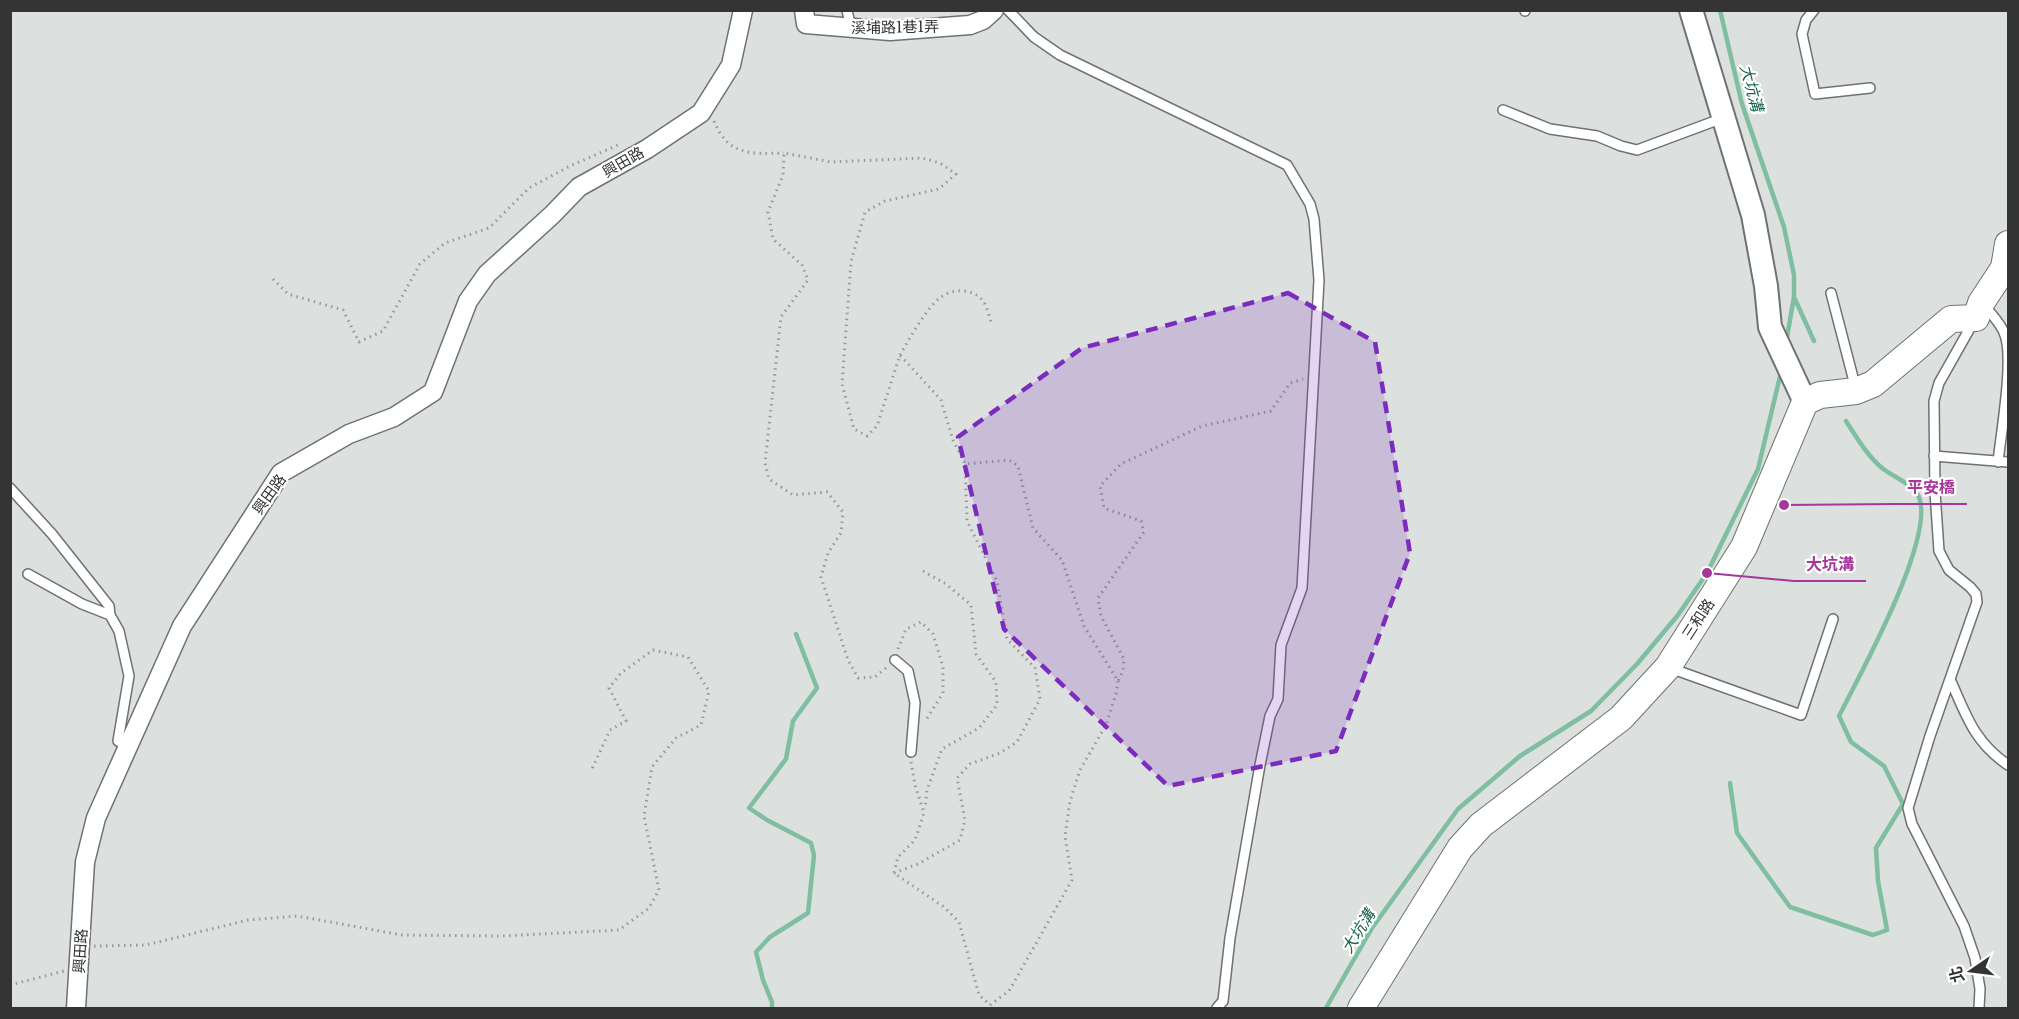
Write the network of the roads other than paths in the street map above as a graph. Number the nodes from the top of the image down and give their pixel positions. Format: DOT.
graph roads {
  1 [pos="743,10"];
  2 [pos="804,10"];
  3 [pos="847,10"];
  4 [pos="994,10"];
  5 [pos="1008,10"];
  6 [pos="1691,10"];
  7 [pos="1814,10"];
  8 [pos="851,29"];
  9 [pos="1870,88"];
  10 [pos="1503,110"];
  11 [pos="1725,117"];
  12 [pos="2007,262"];
  13 [pos="1831,293"];
  14 [pos="1979,310"];
  15 [pos="1856,392"];
  16 [pos="1801,393"];
  17 [pos="1934,456"];
  18 [pos="2003,462"];
  19 [pos="10,488"];
  20 [pos="28,574"];
  21 [pos="111,615"];
  22 [pos="1833,619"];
  23 [pos="895,660"];
  24 [pos="1668,667"];
  25 [pos="1950,679"];
  26 [pos="128,747"];
  27 [pos="910,752"];
  28 [pos="2008,765"];
  29 [pos="76,1008"];
  30 [pos="1217,1008"];
  31 [pos="1361,1008"];
  32 [pos="1979,1008"];
  1 -- 26 [label="street, 興田路"];
  2 -- 8 [label="street, 溪埔路1巷1弄"];
  3 -- 8 [label="lane"];
  4 -- 8 [label="street, 溪埔路1巷1弄"];
  5 -- 30 [label="lane"];
  6 -- 11 [label="street"];
  7 -- 9 [label="lane"];
  10 -- 11 [label="lane"];
  11 -- 16 [label="street"];
  12 -- 14 [label="main road"];
  13 -- 15 [label="lane"];
  14 -- 15 [label="main road"];
  14 -- 17 [label="lane"];
  14 -- 18 [label="lane"];
  15 -- 16 [label="main road"];
  16 -- 24 [label="main road, 三和路"];
  17 -- 18 [label="lane"];
  17 -- 25 [label="lane"];
  19 -- 21 [label="lane"];
  20 -- 21 [label="lane"];
  21 -- 26 [label="lane"];
  22 -- 24 [label="lane"];
  23 -- 27 [label="lane"];
  24 -- 31 [label="main road, 三和路"];
  25 -- 28 [label="lane"];
  25 -- 32 [label="lane"];
  26 -- 29 [label="street, 興田路"];
}
